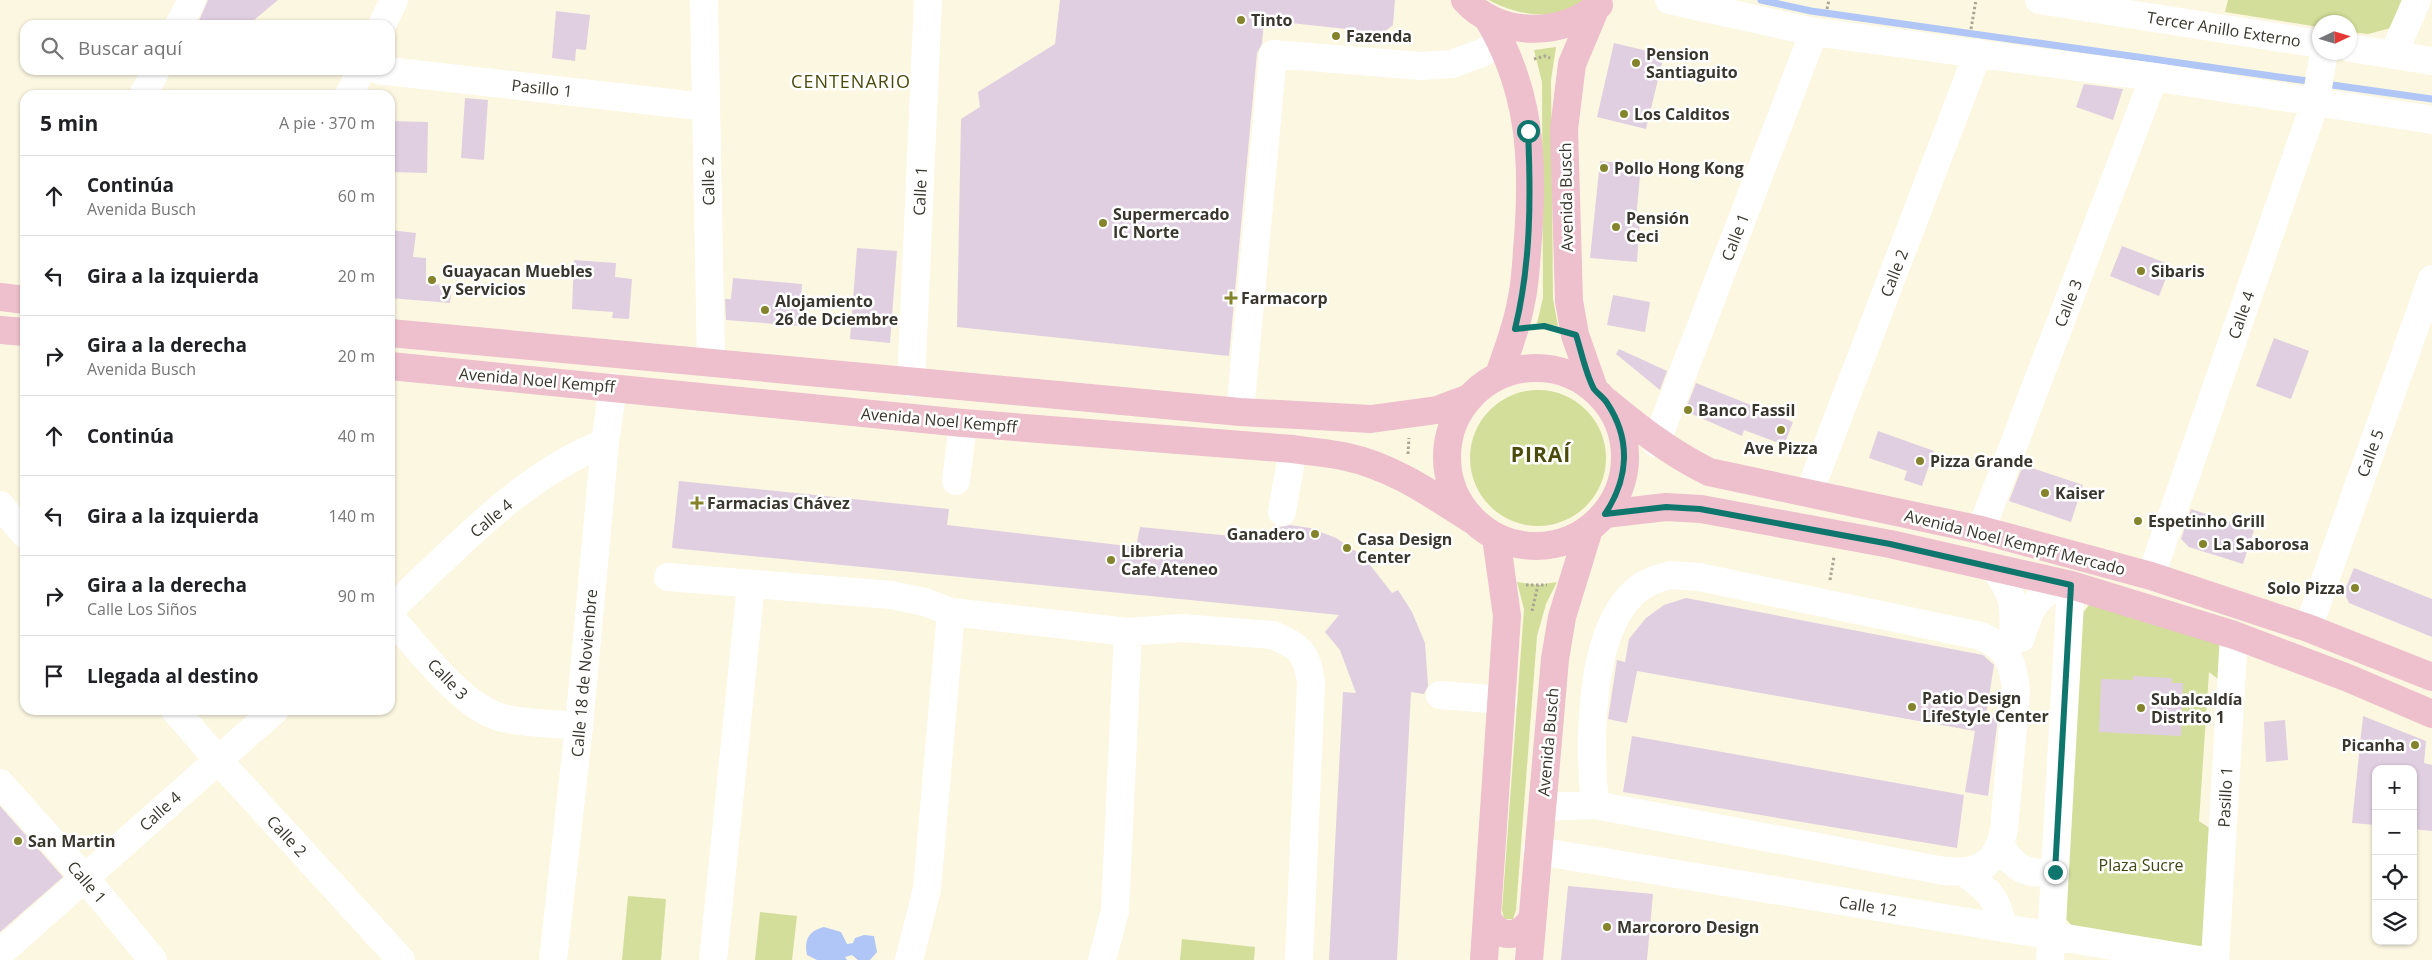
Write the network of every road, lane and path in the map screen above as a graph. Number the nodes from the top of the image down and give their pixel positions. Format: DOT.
graph roads {
  1 [pos="192,0"];
  2 [pos="394,0"];
  3 [pos="704,0"];
  4 [pos="928,0"];
  5 [pos="1464,0"];
  6 [pos="1669,0"];
  7 [pos="1976,0"];
  8 [pos="2039,0"];
  9 [pos="2417,0"];
  10 [pos="1600,4"];
  11 [pos="2096,4"];
  12 [pos="1974,14"];
  13 [pos="1486,17"];
  14 [pos="182,20"];
  15 [pos="384,20"];
  16 [pos="1814,32"];
  17 [pos="1502,42"];
  18 [pos="2312,49"];
  19 [pos="2357,49"];
  20 [pos="1978,53"];
  21 [pos="2393,55"];
  22 [pos="2321,60"];
  23 [pos="2432,61"];
  24 [pos="1572,64"];
  25 [pos="1513,69"];
  26 [pos="395,72"];
  27 [pos="153,75"];
  28 [pos="359,75"];
  29 [pos="2154,77"];
  30 [pos="146,90"];
  31 [pos="351,90"];
  32 [pos="2317,97"];
  33 [pos="706,107"];
  34 [pos="2432,120"];
  35 [pos="2432,279"];
  36 [pos="0,297"];
  37 [pos="20,299"];
  38 [pos="0,330"];
  39 [pos="20,332"];
  40 [pos="395,334"];
  41 [pos="462,340"];
  42 [pos="395,342"];
  43 [pos="711,363"];
  44 [pos="395,366"];
  45 [pos="1499,375"];
  46 [pos="862,378"];
  47 [pos="911,383"];
  48 [pos="620,388"];
  49 [pos="1600,395"];
  50 [pos="1469,398"];
  51 [pos="779,404"];
  52 [pos="1240,412"];
  53 [pos="1411,415"];
  54 [pos="963,423"];
  55 [pos="605,443"];
  56 [pos="1656,443"];
  57 [pos="1293,449"];
  58 [pos="1406,479"];
  59 [pos="956,481"];
  60 [pos="1809,493"];
  61 [pos="0,505"];
  62 [pos="1282,512"];
  63 [pos="1474,520"];
  64 [pos="1597,521"];
  65 [pos="20,528"];
  66 [pos="1981,530"];
  67 [pos="1496,537"];
  68 [pos="1890,544"];
  69 [pos="1994,568"];
  70 [pos="2151,576"];
  71 [pos="668,577"];
  72 [pos="751,584"];
  73 [pos="2066,584"];
  74 [pos="1504,585"];
  75 [pos="1573,585"];
  76 [pos="395,605"];
  77 [pos="951,612"];
  78 [pos="395,622"];
  79 [pos="2308,628"];
  80 [pos="1128,632"];
  81 [pos="2234,635"];
  82 [pos="2432,677"];
  83 [pos="2432,692"];
  84 [pos="1440,695"];
  85 [pos="1502,700"];
  86 [pos="2432,714"];
  87 [pos="179,715"];
  88 [pos="269,715"];
  89 [pos="579,726"];
  90 [pos="218,760"];
  91 [pos="0,784"];
  92 [pos="1595,805"];
  93 [pos="1542,807"];
  94 [pos="2000,846"];
  95 [pos="1538,851"];
  96 [pos="1964,872"];
  97 [pos="2055,872"];
  98 [pos="85,878"];
  99 [pos="1488,919"];
  100 [pos="1532,919"];
  101 [pos="2003,928"];
  102 [pos="2051,948"];
  103 [pos="0,953"];
  104 [pos="153,960"];
  105 [pos="401,960"];
  106 [pos="553,960"];
  107 [pos="713,960"];
  108 [pos="909,960"];
  109 [pos="1102,960"];
  110 [pos="1300,960"];
  111 [pos="1484,960"];
  112 [pos="1529,960"];
  113 [pos="2199,960"];
  114 [pos="2215,960"];
  1 -- 14 [label="street"];
  2 -- 15 [label="street"];
  3 -- 33 [label="street, Calle 2"];
  4 -- 47 [label="street, Calle 1"];
  5 -- 13 [label="main road"];
  6 -- 16 [label="street"];
  7 -- 12 [label="path"];
  8 -- 11 [label="street, Tercer Anillo Externo"];
  9 -- 21 [label="street"];
  10 -- 13 [label="main road"];
  10 -- 24 [label="main road, Avenida Busch"];
  11 -- 18 [label="street, Tercer Anillo Externo"];
  13 -- 17 [label="main road"];
  16 -- 20 [label="street"];
  16 -- 56 [label="street, Calle 1"];
  17 -- 25 [label="main road"];
  17 -- 52 [label="street"];
  19 -- 21 [label="street"];
  20 -- 29 [label="street"];
  20 -- 60 [label="street, Calle 2"];
  21 -- 23 [label="street"];
  22 -- 32 [label="street, Calle 4"];
  24 -- 25 [label="path"];
  24 -- 49 [label="main road, Avenida Busch"];
  25 -- 45 [label="main road"];
  26 -- 33 [label="street, Pasillo 1"];
  27 -- 30 [label="street"];
  28 -- 31 [label="street"];
  29 -- 32 [label="street"];
  29 -- 66 [label="street, Calle 3"];
  32 -- 34 [label="street"];
  32 -- 70 [label="street, Calle 4"];
  33 -- 43 [label="street, Calle 2"];
  35 -- 79 [label="street, Calle 5"];
  36 -- 37 [label="main road"];
  38 -- 39 [label="main road"];
  40 -- 41 [label="main road, Avenida Noel Kempff"];
  41 -- 42 [label="main road"];
  41 -- 43 [label="main road, Avenida Noel Kempff"];
  43 -- 46 [label="main road, Avenida Noel Kempff"];
  43 -- 48 [label="main road"];
  44 -- 48 [label="main road, Avenida Noel Kempff"];
  45 -- 49 [label="main road"];
  45 -- 50 [label="main road"];
  46 -- 47 [label="main road, Avenida Noel Kempff"];
  46 -- 51 [label="main road"];
  47 -- 52 [label="main road, Avenida Noel Kempff"];
  48 -- 51 [label="main road, Avenida Noel Kempff"];
  48 -- 55 [label="street, Calle 18 de Noviembre"];
  49 -- 56 [label="main road, Avenida Noel Kempff Mercado"];
  49 -- 64 [label="main road"];
  50 -- 53 [label="main road, Avenida Noel Kempff"];
  50 -- 63 [label="main road"];
  51 -- 54 [label="main road, Avenida Noel Kempff"];
  52 -- 53 [label="main road, Avenida Noel Kempff"];
  53 -- 58 [label="path"];
  54 -- 57 [label="main road, Avenida Noel Kempff"];
  54 -- 59 [label="street"];
  55 -- 76 [label="street, Calle 4"];
  55 -- 89 [label="street, Calle 18 de Noviembre"];
  56 -- 60 [label="main road, Avenida Noel Kempff Mercado"];
  57 -- 58 [label="main road, Avenida Noel Kempff"];
  57 -- 62 [label="street"];
  58 -- 63 [label="main road, Avenida Noel Kempff"];
  60 -- 66 [label="main road, Avenida Noel Kempff Mercado"];
  61 -- 65 [label="street"];
  63 -- 67 [label="main road"];
  64 -- 67 [label="main road"];
  64 -- 68 [label="main road, Avenida Noel Kempff Mercado"];
  64 -- 75 [label="main road, Avenida Busch"];
  66 -- 70 [label="main road, Avenida Noel Kempff Mercado"];
  67 -- 74 [label="main road"];
  68 -- 69 [label="main road, Avenida Noel Kempff Mercado"];
  68 -- 70 [label="main road"];
  69 -- 73 [label="main road, Avenida Noel Kempff Mercado"];
  69 -- 73 [label="street"];
  70 -- 79 [label="main road, Avenida Noel Kempff Mercado"];
  71 -- 72 [label="street"];
  72 -- 77 [label="street"];
  72 -- 107 [label="street"];
  73 -- 81 [label="main road, Avenida Noel Kempff Mercado"];
  73 -- 97 [label="street"];
  74 -- 75 [label="path"];
  74 -- 85 [label="main road"];
  75 -- 93 [label="main road, Avenida Busch"];
  77 -- 80 [label="street"];
  77 -- 108 [label="street"];
  78 -- 89 [label="street, Calle 3"];
  79 -- 82 [label="main road, Avenida Noel Kempff Mercado"];
  80 -- 109 [label="street"];
  80 -- 110 [label="street"];
  81 -- 83 [label="main road"];
  81 -- 86 [label="main road, Avenida Noel Kempff Mercado"];
  81 -- 114 [label="street, Pasillo 1"];
  84 -- 85 [label="street"];
  85 -- 99 [label="main road"];
  87 -- 90 [label="street, Calle 2"];
  88 -- 90 [label="street, Calle 4"];
  89 -- 106 [label="street, Calle 18 de Noviembre"];
  90 -- 98 [label="street, Calle 4"];
  90 -- 105 [label="street, Calle 2"];
  91 -- 98 [label="street, Calle 1"];
  92 -- 93 [label="street"];
  92 -- 94 [label="street"];
  92 -- 96 [label="street"];
  93 -- 95 [label="main road, Avenida Busch"];
  94 -- 96 [label="street"];
  94 -- 97 [label="street"];
  95 -- 100 [label="main road, Avenida Busch"];
  95 -- 101 [label="street, Calle 12"];
  96 -- 101 [label="street"];
  97 -- 102 [label="street"];
  98 -- 103 [label="street, Calle 4"];
  98 -- 104 [label="street, Calle 1"];
  99 -- 100 [label="main road"];
  99 -- 111 [label="main road"];
  100 -- 112 [label="main road, Avenida Busch"];
  101 -- 102 [label="street, Calle 12"];
  102 -- 113 [label="street, Calle 12"];
}
